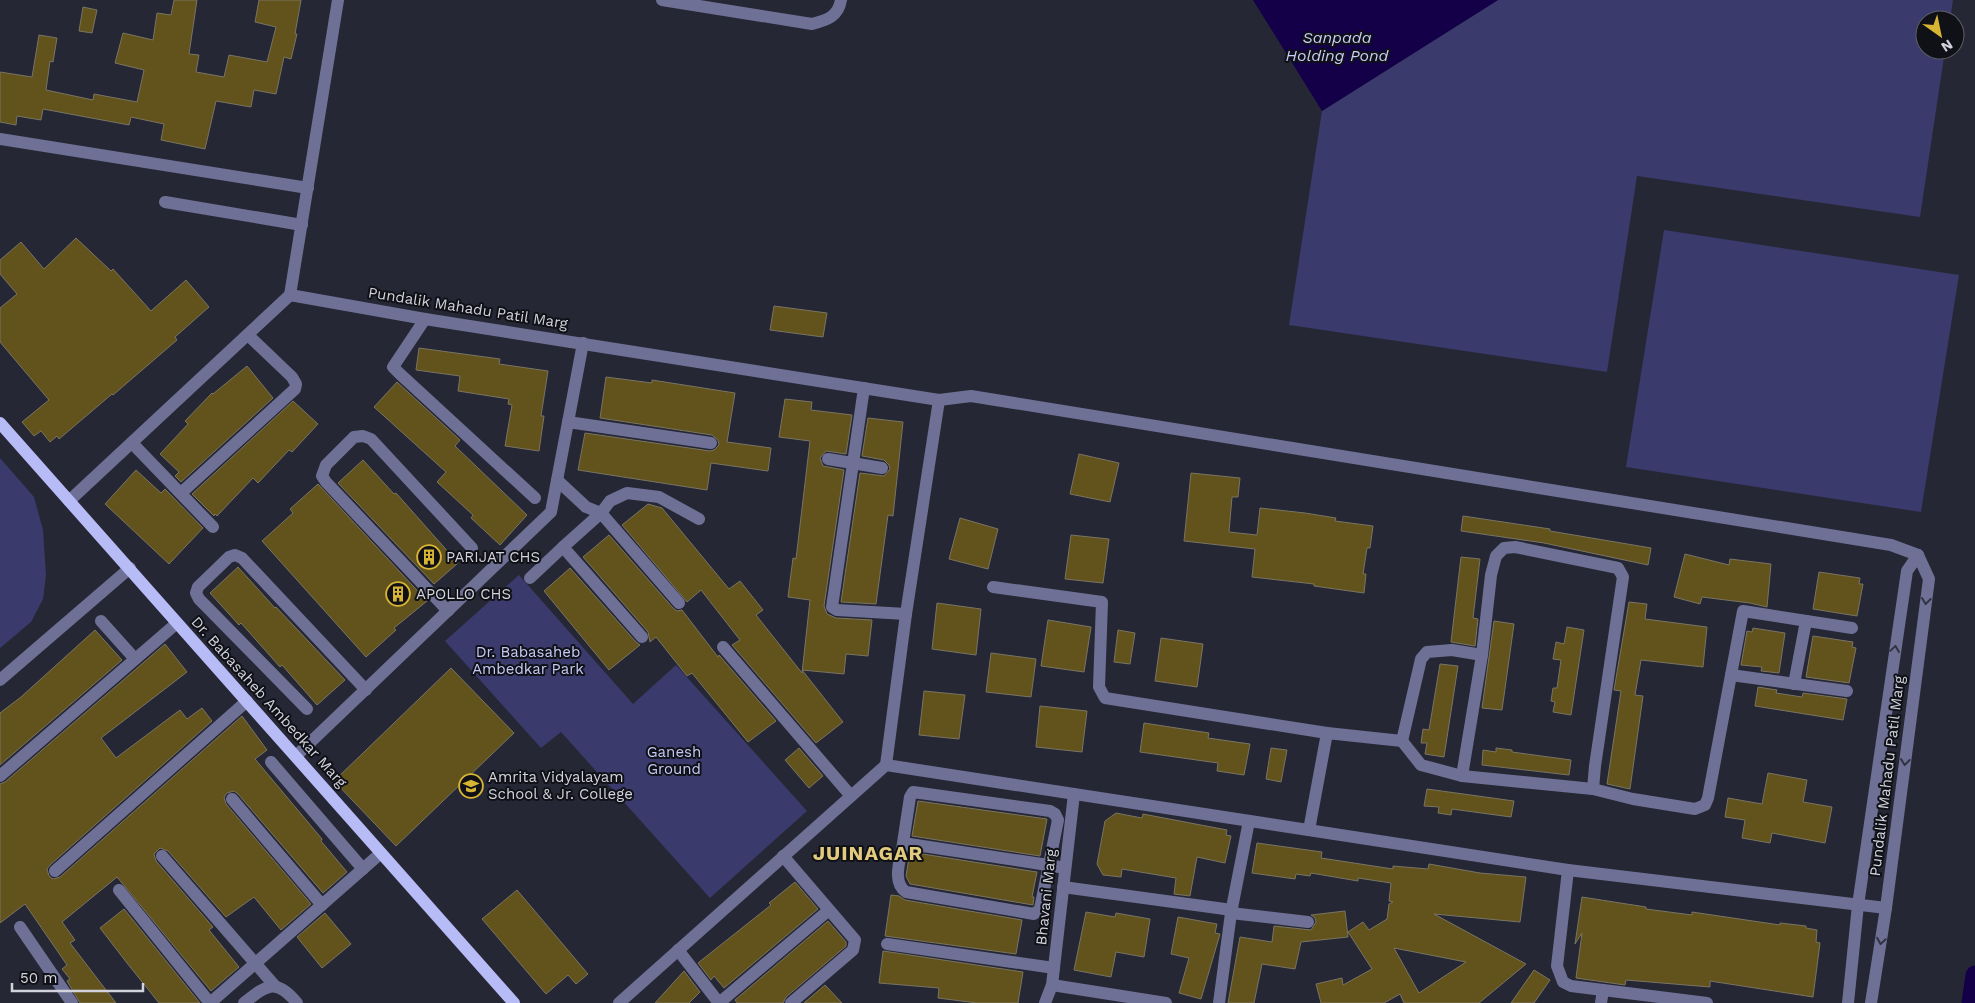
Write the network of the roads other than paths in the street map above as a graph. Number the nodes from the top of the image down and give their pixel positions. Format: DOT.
graph roads {
  1 [pos="338,0"];
  2 [pos="662,0"];
  3 [pos="841,0"];
  4 [pos="0,139"];
  5 [pos="308,188"];
  6 [pos="165,202"];
  7 [pos="302,224"];
  8 [pos="290,295"];
  9 [pos="425,320"];
  10 [pos="248,334"];
  11 [pos="583,343"];
  12 [pos="864,388"];
  13 [pos="939,400"];
  14 [pos="568,422"];
  15 [pos="0,423"];
  16 [pos="132,443"];
  17 [pos="712,443"];
  18 [pos="828,458"];
  19 [pos="853,463"];
  20 [pos="882,468"];
  21 [pos="557,480"];
  22 [pos="181,493"];
  23 [pos="535,498"];
  24 [pos="69,501"];
  25 [pos="601,513"];
  26 [pos="699,519"];
  27 [pos="213,527"];
  28 [pos="563,547"];
  29 [pos="472,548"];
  30 [pos="1918,555"];
  31 [pos="130,568"];
  32 [pos="530,578"];
  33 [pos="994,587"];
  34 [pos="679,603"];
  35 [pos="448,611"];
  36 [pos="906,614"];
  37 [pos="102,621"];
  38 [pos="1806,621"];
  39 [pos="177,623"];
  40 [pos="1852,628"];
  41 [pos="642,637"];
  42 [pos="723,647"];
  43 [pos="1482,655"];
  44 [pos="136,659"];
  45 [pos="1731,675"];
  46 [pos="0,680"];
  47 [pos="1794,684"];
  48 [pos="366,690"];
  49 [pos="1847,691"];
  50 [pos="247,701"];
  51 [pos="307,709"];
  52 [pos="1327,733"];
  53 [pos="1402,741"];
  54 [pos="296,756"];
  55 [pos="271,762"];
  56 [pos="886,765"];
  57 [pos="0,776"];
  58 [pos="1462,776"];
  59 [pos="1593,789"];
  60 [pos="1074,794"];
  61 [pos="851,796"];
  62 [pos="232,799"];
  63 [pos="1249,821"];
  64 [pos="1309,830"];
  65 [pos="903,843"];
  66 [pos="381,853"];
  67 [pos="162,856"];
  68 [pos="783,856"];
  69 [pos="1048,865"];
  70 [pos="1065,868"];
  71 [pos="363,869"];
  72 [pos="1568,870"];
  73 [pos="55,871"];
  74 [pos="1062,887"];
  75 [pos="118,890"];
  76 [pos="322,905"];
  77 [pos="1858,905"];
  78 [pos="1886,908"];
  79 [pos="829,910"];
  80 [pos="1231,911"];
  81 [pos="1308,922"];
  82 [pos="20,927"];
  83 [pos="886,944"];
  84 [pos="678,950"];
  85 [pos="255,963"];
  86 [pos="1054,968"];
  87 [pos="1052,985"];
  88 [pos="275,986"];
  89 [pos="1602,997"];
  90 [pos="72,1003"];
  91 [pos="210,1003"];
  92 [pos="244,1003"];
  93 [pos="297,1003"];
  94 [pos="514,1003"];
  95 [pos="618,1003"];
  96 [pos="719,1003"];
  97 [pos="791,1003"];
  98 [pos="1044,1003"];
  99 [pos="1166,1003"];
  100 [pos="1220,1003"];
  101 [pos="1703,1003"];
  102 [pos="1848,1003"];
  103 [pos="1871,1003"];
  1 -- 5 [label="street"];
  2 -- 3 [label="street"];
  4 -- 5 [label="street"];
  5 -- 7 [label="street"];
  6 -- 7 [label="street"];
  7 -- 8 [label="street"];
  8 -- 9 [label="street, Pundalik Mahadu Patil Marg"];
  8 -- 10 [label="street"];
  9 -- 11 [label="street, Pundalik Mahadu Patil Marg"];
  9 -- 23 [label="street"];
  10 -- 16 [label="street"];
  10 -- 22 [label="street"];
  11 -- 12 [label="street, Pundalik Mahadu Patil Marg"];
  11 -- 14 [label="street"];
  12 -- 13 [label="street, Pundalik Mahadu Patil Marg"];
  12 -- 19 [label="street"];
  13 -- 30 [label="street, Pundalik Mahadu Patil Marg"];
  13 -- 36 [label="street"];
  14 -- 17 [label="street"];
  14 -- 21 [label="street"];
  15 -- 24 [label="main road, Dr. Babasaheb Ambedkar Marg"];
  16 -- 22 [label="street"];
  16 -- 24 [label="street"];
  18 -- 19 [label="street"];
  19 -- 20 [label="street"];
  19 -- 36 [label="street"];
  21 -- 25 [label="street"];
  21 -- 35 [label="street"];
  22 -- 27 [label="street"];
  24 -- 31 [label="main road, Dr. Babasaheb Ambedkar Marg"];
  25 -- 26 [label="street"];
  25 -- 28 [label="street"];
  25 -- 34 [label="street"];
  28 -- 32 [label="street"];
  28 -- 41 [label="street"];
  29 -- 35 [label="street"];
  77 -- 30 [label="street, one-way"];
  30 -- 78 [label="street, Pundalik Mahadu Patil Marg, one-way"];
  31 -- 39 [label="main road, Dr. Babasaheb Ambedkar Marg"];
  31 -- 46 [label="street"];
  33 -- 52 [label="street"];
  35 -- 48 [label="street"];
  36 -- 56 [label="street"];
  37 -- 44 [label="street"];
  38 -- 40 [label="street"];
  38 -- 45 [label="street"];
  38 -- 47 [label="street"];
  39 -- 44 [label="street"];
  39 -- 50 [label="main road, Dr. Babasaheb Ambedkar Marg"];
  42 -- 61 [label="street"];
  43 -- 53 [label="street"];
  43 -- 58 [label="street"];
  43 -- 59 [label="street"];
  44 -- 57 [label="street"];
  45 -- 47 [label="street"];
  45 -- 59 [label="street"];
  47 -- 49 [label="street"];
  48 -- 51 [label="street"];
  48 -- 54 [label="street"];
  50 -- 54 [label="main road, Dr. Babasaheb Ambedkar Marg"];
  50 -- 73 [label="street"];
  52 -- 53 [label="street"];
  52 -- 64 [label="street"];
  53 -- 58 [label="street"];
  54 -- 66 [label="main road, Dr. Babasaheb Ambedkar Marg"];
  55 -- 71 [label="street"];
  56 -- 60 [label="street"];
  56 -- 61 [label="street"];
  58 -- 59 [label="street"];
  60 -- 63 [label="street"];
  60 -- 70 [label="street, Bhavani Marg"];
  61 -- 68 [label="street"];
  62 -- 76 [label="street"];
  63 -- 64 [label="street"];
  63 -- 80 [label="street"];
  64 -- 72 [label="street"];
  65 -- 69 [label="street"];
  65 -- 69 [label="street"];
  65 -- 69 [label="street"];
  66 -- 71 [label="street"];
  66 -- 94 [label="main road, Dr. Babasaheb Ambedkar Marg"];
  67 -- 85 [label="street"];
  68 -- 79 [label="street"];
  68 -- 84 [label="street"];
  69 -- 70 [label="street"];
  70 -- 74 [label="street, Bhavani Marg"];
  71 -- 76 [label="street"];
  72 -- 77 [label="street"];
  72 -- 89 [label="street"];
  74 -- 80 [label="street"];
  74 -- 86 [label="street, Bhavani Marg"];
  75 -- 91 [label="street"];
  76 -- 85 [label="street"];
  77 -- 78 [label="street"];
  77 -- 102 [label="street"];
  78 -- 103 [label="street, Pundalik Mahadu Patil Marg, one-way"];
  79 -- 96 [label="street"];
  79 -- 97 [label="street"];
  80 -- 81 [label="street"];
  80 -- 100 [label="street"];
  82 -- 90 [label="street"];
  83 -- 86 [label="street"];
  84 -- 95 [label="street"];
  84 -- 96 [label="street"];
  85 -- 88 [label="street"];
  85 -- 91 [label="street"];
  86 -- 87 [label="street, Bhavani Marg"];
  87 -- 98 [label="street, Bhavani Marg"];
  87 -- 99 [label="street"];
  88 -- 92 [label="street"];
  88 -- 93 [label="street"];
  89 -- 101 [label="street"];
}
